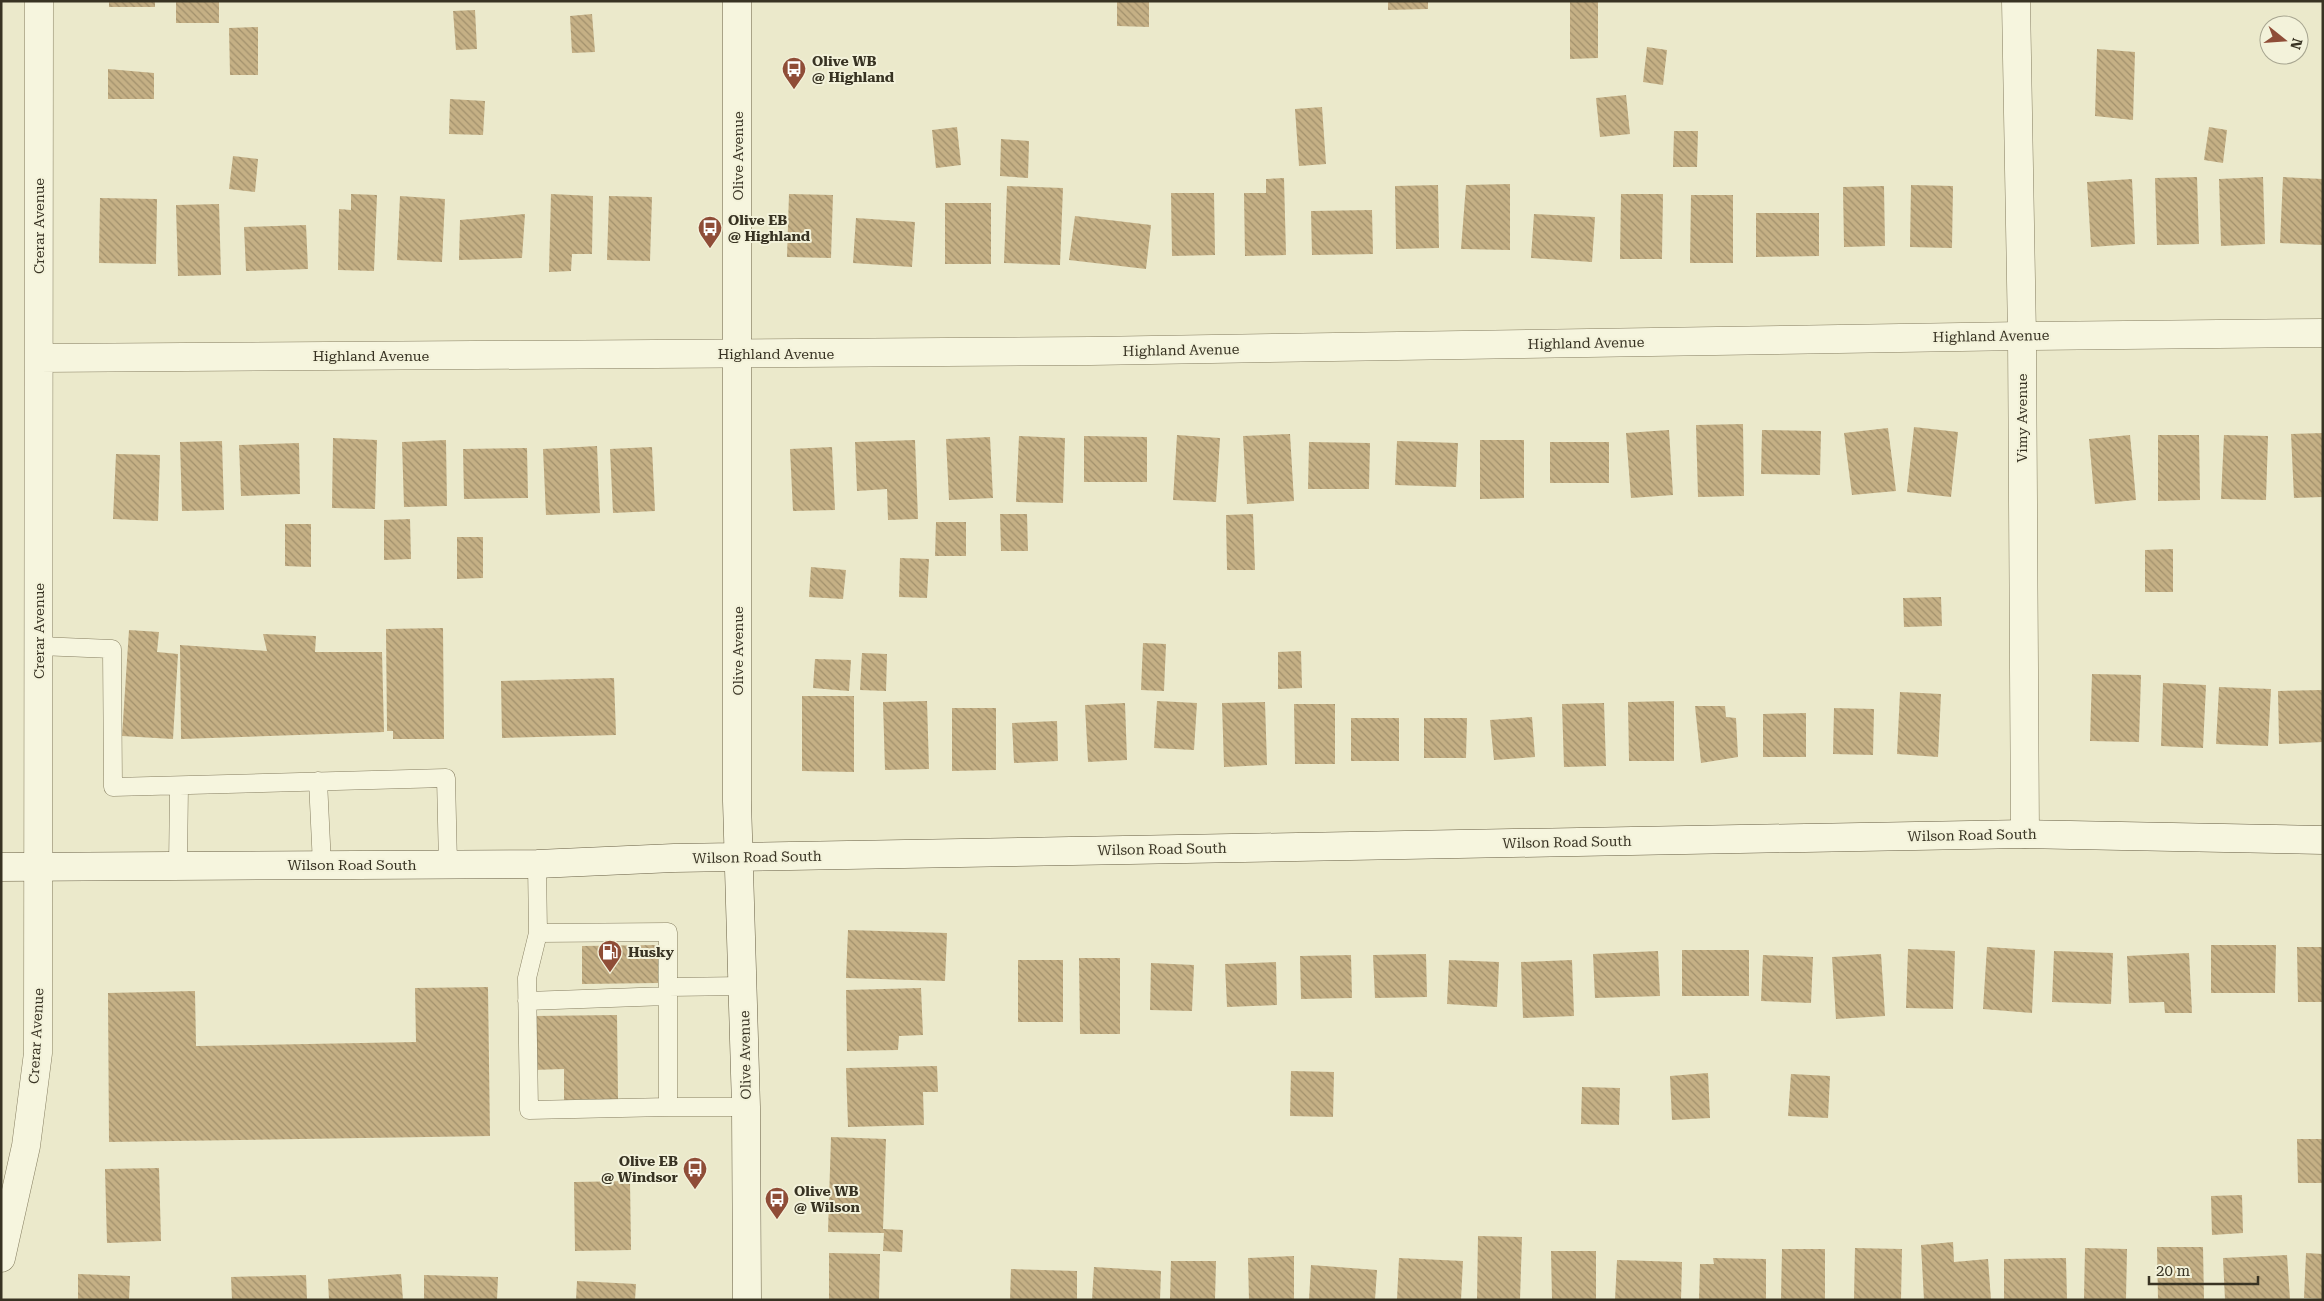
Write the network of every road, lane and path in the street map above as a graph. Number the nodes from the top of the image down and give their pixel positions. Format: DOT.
graph roads {
  1 [pos="39,1"];
  2 [pos="737,1"];
  3 [pos="2016,1"];
  4 [pos="2323,333"];
  5 [pos="2022,336"];
  6 [pos="738,355"];
  7 [pos="39,358"];
  8 [pos="39,646"];
  9 [pos="318,781"];
  10 [pos="178,786"];
  11 [pos="2025,834"];
  12 [pos="2323,840"];
  13 [pos="738,857"];
  14 [pos="448,864"];
  15 [pos="537,864"];
  16 [pos="322,865"];
  17 [pos="39,866"];
  18 [pos="178,866"];
  19 [pos="1,867"];
  20 [pos="538,933"];
  21 [pos="744,986"];
  22 [pos="668,991"];
  23 [pos="527,1001"];
  24 [pos="668,1107"];
  25 [pos="746,1107"];
  26 [pos="1,1258"];
  27 [pos="747,1300"];
  1 -- 7 [label="street, Crerar Avenue"];
  2 -- 6 [label="street, Olive Avenue"];
  3 -- 5 [label="street, Vimy Avenue"];
  4 -- 5 [label="street, Highland Avenue"];
  5 -- 6 [label="street, Highland Avenue"];
  5 -- 11 [label="street, Vimy Avenue"];
  6 -- 7 [label="street, Highland Avenue"];
  6 -- 13 [label="street, Olive Avenue"];
  7 -- 8 [label="street, Crerar Avenue"];
  8 -- 10 [label="lane"];
  8 -- 17 [label="street, Crerar Avenue"];
  9 -- 10 [label="lane"];
  9 -- 14 [label="lane"];
  9 -- 16 [label="lane"];
  10 -- 18 [label="lane"];
  11 -- 12 [label="street, Wilson Road South"];
  11 -- 13 [label="street, Wilson Road South"];
  13 -- 15 [label="street, Wilson Road South"];
  13 -- 21 [label="street, Olive Avenue"];
  14 -- 15 [label="street, Wilson Road South"];
  14 -- 16 [label="street, Wilson Road South"];
  15 -- 20 [label="lane"];
  16 -- 18 [label="street, Wilson Road South"];
  17 -- 18 [label="street, Wilson Road South"];
  17 -- 19 [label="street, Wilson Road South"];
  17 -- 26 [label="street, Crerar Avenue"];
  20 -- 22 [label="lane"];
  20 -- 23 [label="lane"];
  21 -- 22 [label="lane"];
  21 -- 25 [label="street, Olive Avenue"];
  22 -- 23 [label="lane"];
  22 -- 24 [label="lane"];
  23 -- 24 [label="lane"];
  24 -- 25 [label="lane"];
  25 -- 27 [label="street, Olive Avenue"];
}
